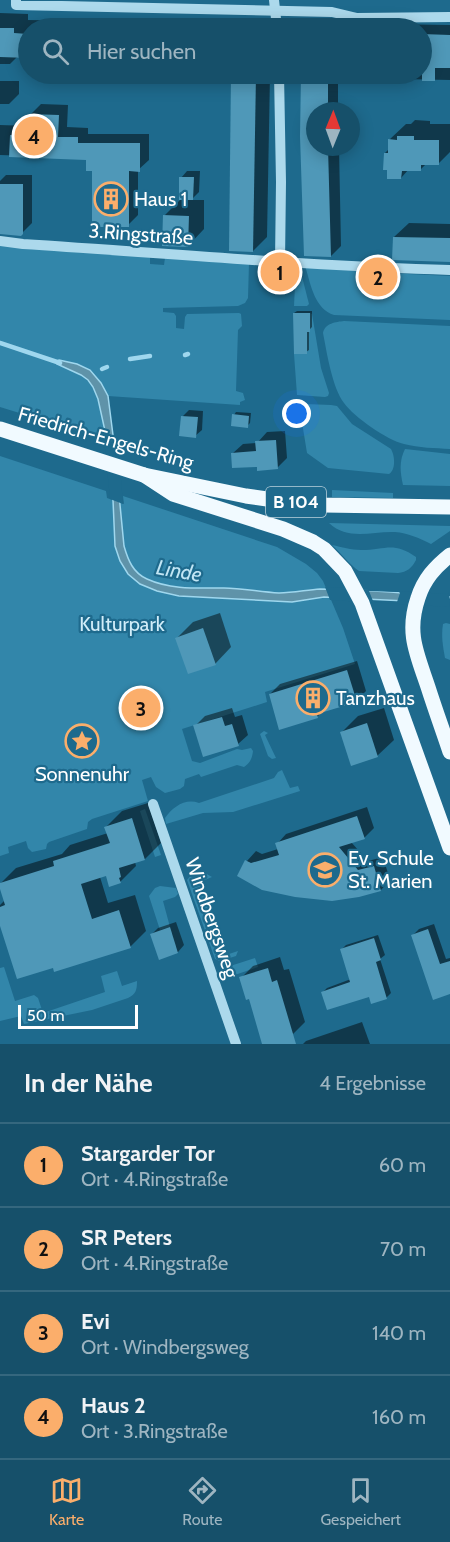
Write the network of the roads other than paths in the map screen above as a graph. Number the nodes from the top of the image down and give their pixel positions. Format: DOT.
graph roads {
  1 [pos="16,2"];
  2 [pos="274,6"];
  3 [pos="450,17"];
  4 [pos="279,84"];
  5 [pos="0,241"];
  6 [pos="280,261"];
  7 [pos="450,270"];
  8 [pos="0,429"];
  9 [pos="144,476"];
  10 [pos="450,507"];
  11 [pos="450,555"];
  12 [pos="450,752"];
  13 [pos="153,804"];
  14 [pos="450,848"];
  15 [pos="236,1044"];
  1 -- 2 [label="street"];
  2 -- 3 [label="street"];
  4 -- 6 [label="street"];
  5 -- 6 [label="street, 3.Ringstraße"];
  6 -- 7 [label="street, 3.Ringstraße"];
  8 -- 9 [label="main road, Friedrich-Engels-Ring / B 104"];
  9 -- 10 [label="main road, Friedrich-Engels-Ring / B 104"];
  9 -- 14 [label="main road"];
  11 -- 12 [label="main road"];
  13 -- 15 [label="street, Windbergsweg"];
}
